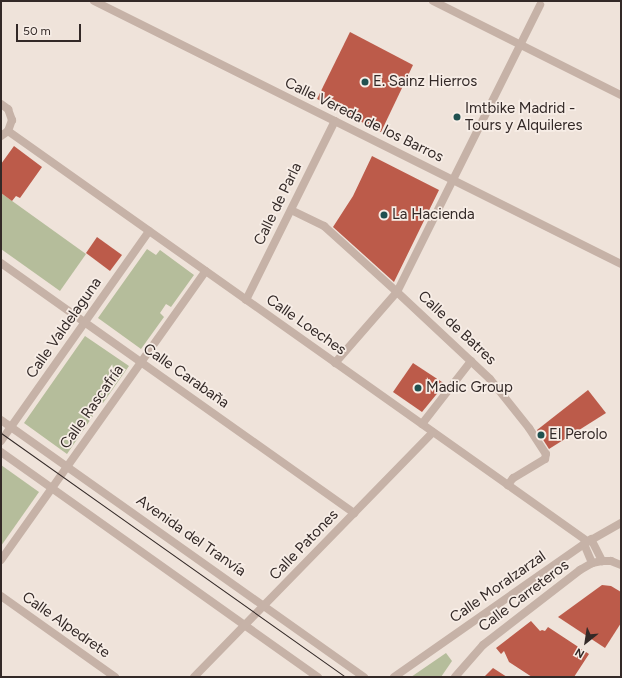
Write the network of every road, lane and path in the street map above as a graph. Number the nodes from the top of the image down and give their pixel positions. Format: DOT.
graph roads {
  1 [pos="94,1"];
  2 [pos="433,1"];
  3 [pos="540,4"];
  4 [pos="520,44"];
  5 [pos="621,95"];
  6 [pos="1,104"];
  7 [pos="335,121"];
  8 [pos="3,136"];
  9 [pos="453,180"];
  10 [pos="291,210"];
  11 [pos="149,231"];
  12 [pos="1,263"];
  13 [pos="621,264"];
  14 [pos="206,271"];
  15 [pos="397,292"];
  16 [pos="246,300"];
  17 [pos="85,322"];
  18 [pos="471,360"];
  19 [pos="141,362"];
  20 [pos="335,363"];
  21 [pos="1,420"];
  22 [pos="422,424"];
  23 [pos="11,427"];
  24 [pos="433,432"];
  25 [pos="1,441"];
  26 [pos="1,452"];
  27 [pos="67,466"];
  28 [pos="508,485"];
  29 [pos="52,488"];
  30 [pos="354,513"];
  31 [pos="621,523"];
  32 [pos="587,541"];
  33 [pos="1,560"];
  34 [pos="602,561"];
  35 [pos="592,563"];
  36 [pos="621,565"];
  37 [pos="1,596"];
  38 [pos="265,605"];
  39 [pos="245,625"];
  40 [pos="115,677"];
  41 [pos="194,677"];
  42 [pos="318,677"];
  43 [pos="364,677"];
  44 [pos="394,677"];
  45 [pos="455,677"];
  1 -- 7 [label="street, Calle Vereda de los Barros"];
  2 -- 4 [label="street"];
  3 -- 4 [label="street"];
  4 -- 5 [label="street"];
  4 -- 9 [label="street"];
  6 -- 8 [label="street"];
  7 -- 9 [label="street, Calle Vereda de los Barros"];
  7 -- 10 [label="street, Calle de Parla"];
  8 -- 11 [label="street, Calle Loeches"];
  9 -- 13 [label="street, Calle Vereda de los Barros"];
  9 -- 15 [label="street"];
  10 -- 15 [label="street, Calle de Batres"];
  10 -- 16 [label="street, Calle de Parla"];
  11 -- 14 [label="street, Calle Loeches"];
  11 -- 17 [label="street, Calle Valdelaguna"];
  12 -- 17 [label="street, Calle Carabaña"];
  14 -- 16 [label="street, Calle Loeches"];
  14 -- 19 [label="street, Calle Rascafría"];
  15 -- 18 [label="street, Calle de Batres"];
  15 -- 20 [label="street"];
  16 -- 20 [label="street, Calle Loeches"];
  17 -- 19 [label="street, Calle Carabaña"];
  17 -- 23 [label="street, Calle Valdelaguna"];
  18 -- 22 [label="street"];
  18 -- 28 [label="street, Calle de Batres"];
  19 -- 27 [label="street, Calle Rascafría"];
  19 -- 30 [label="street, Calle Carabaña"];
  20 -- 22 [label="street, Calle Loeches"];
  21 -- 23 [label="street, Avenida del Tranvía"];
  22 -- 24 [label="street, Calle Loeches"];
  23 -- 25 [label="street, Calle Valdelaguna"];
  23 -- 27 [label="street, Avenida del Tranvía"];
  24 -- 28 [label="street, Calle Loeches"];
  24 -- 30 [label="street, Calle Patones"];
  26 -- 29 [label="street"];
  27 -- 29 [label="street, Calle Rascafría"];
  27 -- 38 [label="street, Avenida del Tranvía"];
  28 -- 32 [label="street, Calle Loeches"];
  29 -- 33 [label="street, Calle Rascafría"];
  29 -- 39 [label="street"];
  30 -- 38 [label="street, Calle Patones"];
  31 -- 32 [label="street, Calle Moralzarzal"];
  32 -- 34 [label="street, Calle Loeches"];
  32 -- 35 [label="street"];
  32 -- 44 [label="street, Calle Moralzarzal"];
  34 -- 35 [label="street, Calle Carreteros"];
  34 -- 36 [label="street, Calle Carreteros"];
  35 -- 45 [label="street, Calle Carreteros"];
  37 -- 40 [label="street, Calle Alpedrete"];
  38 -- 39 [label="street, Calle Patones"];
  38 -- 43 [label="street, Avenida del Tranvía"];
  39 -- 41 [label="street, Calle Patones"];
  39 -- 42 [label="street"];
}
